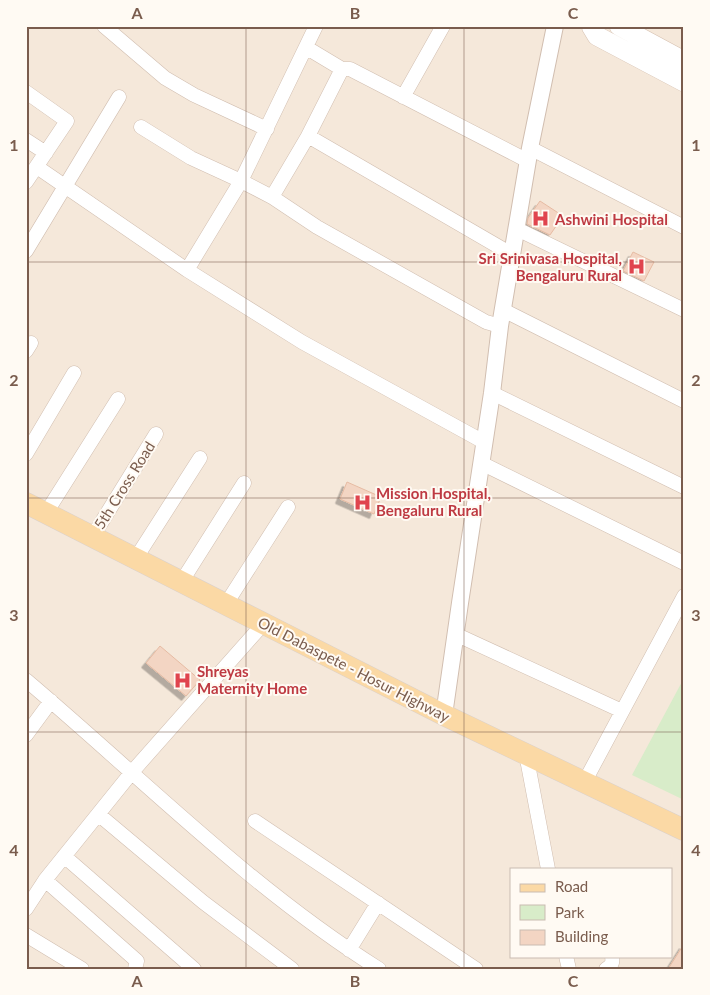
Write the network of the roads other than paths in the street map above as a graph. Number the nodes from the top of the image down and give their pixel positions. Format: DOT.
graph roads {
  1 [pos="104,26"];
  2 [pos="316,26"];
  3 [pos="443,26"];
  4 [pos="555,26"];
  5 [pos="592,26"];
  6 [pos="619,26"];
  7 [pos="307,48"];
  8 [pos="684,61"];
  9 [pos="342,69"];
  10 [pos="684,82"];
  11 [pos="26,92"];
  12 [pos="118,97"];
  13 [pos="403,97"];
  14 [pos="141,127"];
  15 [pos="267,129"];
  16 [pos="308,136"];
  17 [pos="26,140"];
  18 [pos="46,153"];
  19 [pos="529,155"];
  20 [pos="37,167"];
  21 [pos="241,181"];
  22 [pos="26,182"];
  23 [pos="65,186"];
  24 [pos="272,197"];
  25 [pos="684,227"];
  26 [pos="517,229"];
  27 [pos="26,251"];
  28 [pos="513,255"];
  29 [pos="187,270"];
  30 [pos="684,310"];
  31 [pos="501,318"];
  32 [pos="74,373"];
  33 [pos="492,393"];
  34 [pos="118,399"];
  35 [pos="684,401"];
  36 [pos="156,434"];
  37 [pos="484,442"];
  38 [pos="26,454"];
  39 [pos="200,458"];
  40 [pos="481,462"];
  41 [pos="244,484"];
  42 [pos="684,487"];
  43 [pos="26,503"];
  44 [pos="288,507"];
  45 [pos="46,513"];
  46 [pos="93,536"];
  47 [pos="136,558"];
  48 [pos="684,563"];
  49 [pos="182,581"];
  50 [pos="684,596"];
  51 [pos="226,604"];
  52 [pos="264,623"];
  53 [pos="456,634"];
  54 [pos="26,680"];
  55 [pos="51,701"];
  56 [pos="622,711"];
  57 [pos="444,715"];
  58 [pos="26,735"];
  59 [pos="526,754"];
  60 [pos="132,772"];
  61 [pos="585,781"];
  62 [pos="98,814"];
  63 [pos="254,821"];
  64 [pos="684,830"];
  65 [pos="64,856"];
  66 [pos="548,868"];
  67 [pos="45,880"];
  68 [pos="378,904"];
  69 [pos="26,910"];
  70 [pos="26,935"];
  71 [pos="349,950"];
  72 [pos="612,958"];
  73 [pos="82,969"];
  74 [pos="135,969"];
  75 [pos="194,969"];
  76 [pos="292,969"];
  77 [pos="379,969"];
  78 [pos="476,969"];
  79 [pos="606,969"];
  1 -- 15 [label="street"];
  2 -- 7 [label="street"];
  3 -- 13 [label="street"];
  4 -- 19 [label="street"];
  5 -- 10 [label="main road"];
  6 -- 8 [label="main road"];
  7 -- 9 [label="street"];
  7 -- 15 [label="street"];
  9 -- 13 [label="street"];
  9 -- 16 [label="street"];
  11 -- 18 [label="street"];
  12 -- 23 [label="street"];
  13 -- 19 [label="street"];
  14 -- 21 [label="street"];
  15 -- 21 [label="street"];
  16 -- 24 [label="street"];
  16 -- 28 [label="street"];
  17 -- 18 [label="street"];
  18 -- 20 [label="street"];
  19 -- 25 [label="street"];
  19 -- 26 [label="street"];
  20 -- 22 [label="street"];
  20 -- 23 [label="street"];
  21 -- 24 [label="street"];
  21 -- 29 [label="street"];
  23 -- 27 [label="street"];
  23 -- 29 [label="street"];
  24 -- 31 [label="street"];
  26 -- 28 [label="street"];
  26 -- 30 [label="street"];
  28 -- 31 [label="street"];
  29 -- 37 [label="street"];
  31 -- 33 [label="street"];
  31 -- 35 [label="street"];
  32 -- 38 [label="street"];
  33 -- 37 [label="street"];
  33 -- 42 [label="street"];
  34 -- 45 [label="street"];
  36 -- 46 [label="street, 5th Cross Road"];
  37 -- 40 [label="street"];
  39 -- 47 [label="street"];
  40 -- 48 [label="street"];
  40 -- 53 [label="street"];
  41 -- 49 [label="street"];
  43 -- 45 [label="main road, Old Dabaspete - Hosur Highway"];
  44 -- 51 [label="street"];
  45 -- 46 [label="main road, Old Dabaspete - Hosur Highway"];
  46 -- 47 [label="main road, Old Dabaspete - Hosur Highway"];
  47 -- 49 [label="main road, Old Dabaspete - Hosur Highway"];
  49 -- 51 [label="main road, Old Dabaspete - Hosur Highway"];
  50 -- 56 [label="street"];
  51 -- 52 [label="main road, Old Dabaspete - Hosur Highway"];
  52 -- 57 [label="main road, Old Dabaspete - Hosur Highway"];
  52 -- 60 [label="street"];
  53 -- 56 [label="street"];
  53 -- 57 [label="street"];
  54 -- 55 [label="street"];
  55 -- 58 [label="street"];
  55 -- 60 [label="street"];
  56 -- 61 [label="street"];
  57 -- 59 [label="main road, Old Dabaspete - Hosur Highway"];
  59 -- 61 [label="main road, Old Dabaspete - Hosur Highway"];
  59 -- 66 [label="street"];
  60 -- 62 [label="street"];
  60 -- 71 [label="street"];
  61 -- 64 [label="main road, Old Dabaspete - Hosur Highway"];
  62 -- 65 [label="street"];
  62 -- 76 [label="street"];
  63 -- 68 [label="street"];
  65 -- 67 [label="street"];
  65 -- 75 [label="street"];
  67 -- 69 [label="street"];
  67 -- 74 [label="street"];
  68 -- 71 [label="street"];
  68 -- 78 [label="street"];
  70 -- 73 [label="street"];
  71 -- 77 [label="street"];
  72 -- 79 [label="street"];
}
